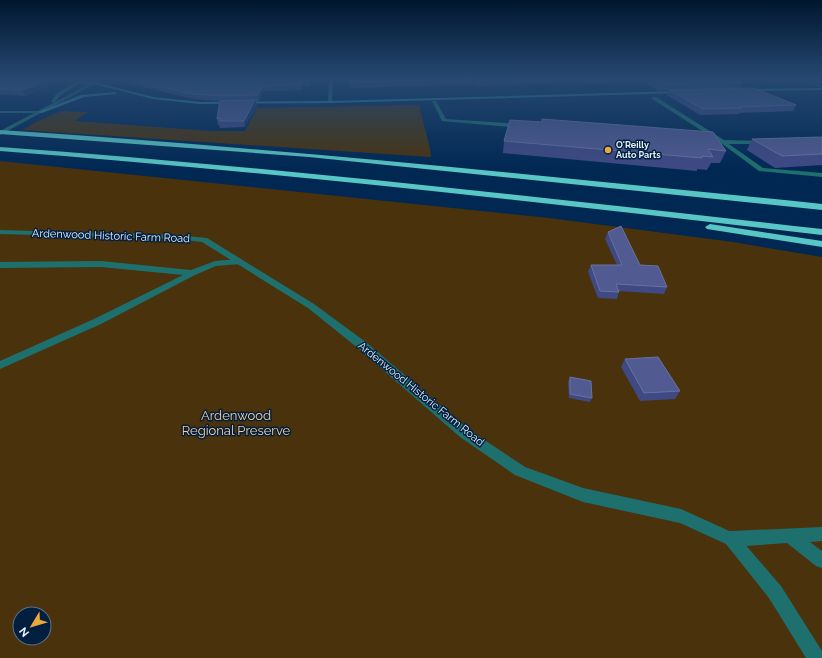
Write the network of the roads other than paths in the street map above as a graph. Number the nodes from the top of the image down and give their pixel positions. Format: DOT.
graph roads {
  1 [pos="45,109"];
  2 [pos="49,109"];
  3 [pos="438,109"];
  4 [pos="671,109"];
  5 [pos="0,112"];
  6 [pos="40,112"];
  7 [pos="528,126"];
  8 [pos="0,132"];
  9 [pos="698,139"];
  10 [pos="723,142"];
  11 [pos="773,142"];
  12 [pos="0,149"];
  13 [pos="822,175"];
  14 [pos="456,189"];
  15 [pos="758,200"];
  16 [pos="822,202"];
  17 [pos="822,207"];
  18 [pos="0,232"];
  19 [pos="822,232"];
  20 [pos="822,244"];
  21 [pos="238,262"];
  22 [pos="0,265"];
  23 [pos="192,273"];
  24 [pos="0,365"];
  25 [pos="822,534"];
  26 [pos="789,536"];
  27 [pos="731,539"];
  28 [pos="822,560"];
  29 [pos="816,658"];
  1 -- 6 [label="street"];
  2 -- 6 [label="street"];
  3 -- 7 [label="street"];
  4 -- 10 [label="street"];
  5 -- 6 [label="street"];
  6 -- 8 [label="street"];
  8 -- 15 [label="highway"];
  9 -- 10 [label="street"];
  10 -- 11 [label="street"];
  10 -- 13 [label="street"];
  12 -- 14 [label="highway"];
  14 -- 19 [label="highway"];
  14 -- 20 [label="highway"];
  15 -- 16 [label="highway"];
  15 -- 17 [label="highway"];
  18 -- 21 [label="street, Ardenwood Historic Farm Road"];
  21 -- 23 [label="street"];
  21 -- 27 [label="street, Ardenwood Historic Farm Road"];
  22 -- 23 [label="street"];
  23 -- 24 [label="street"];
  25 -- 26 [label="street"];
  26 -- 27 [label="street"];
  26 -- 28 [label="street"];
  27 -- 29 [label="street, Ardenwood Historic Farm Road"];
}
